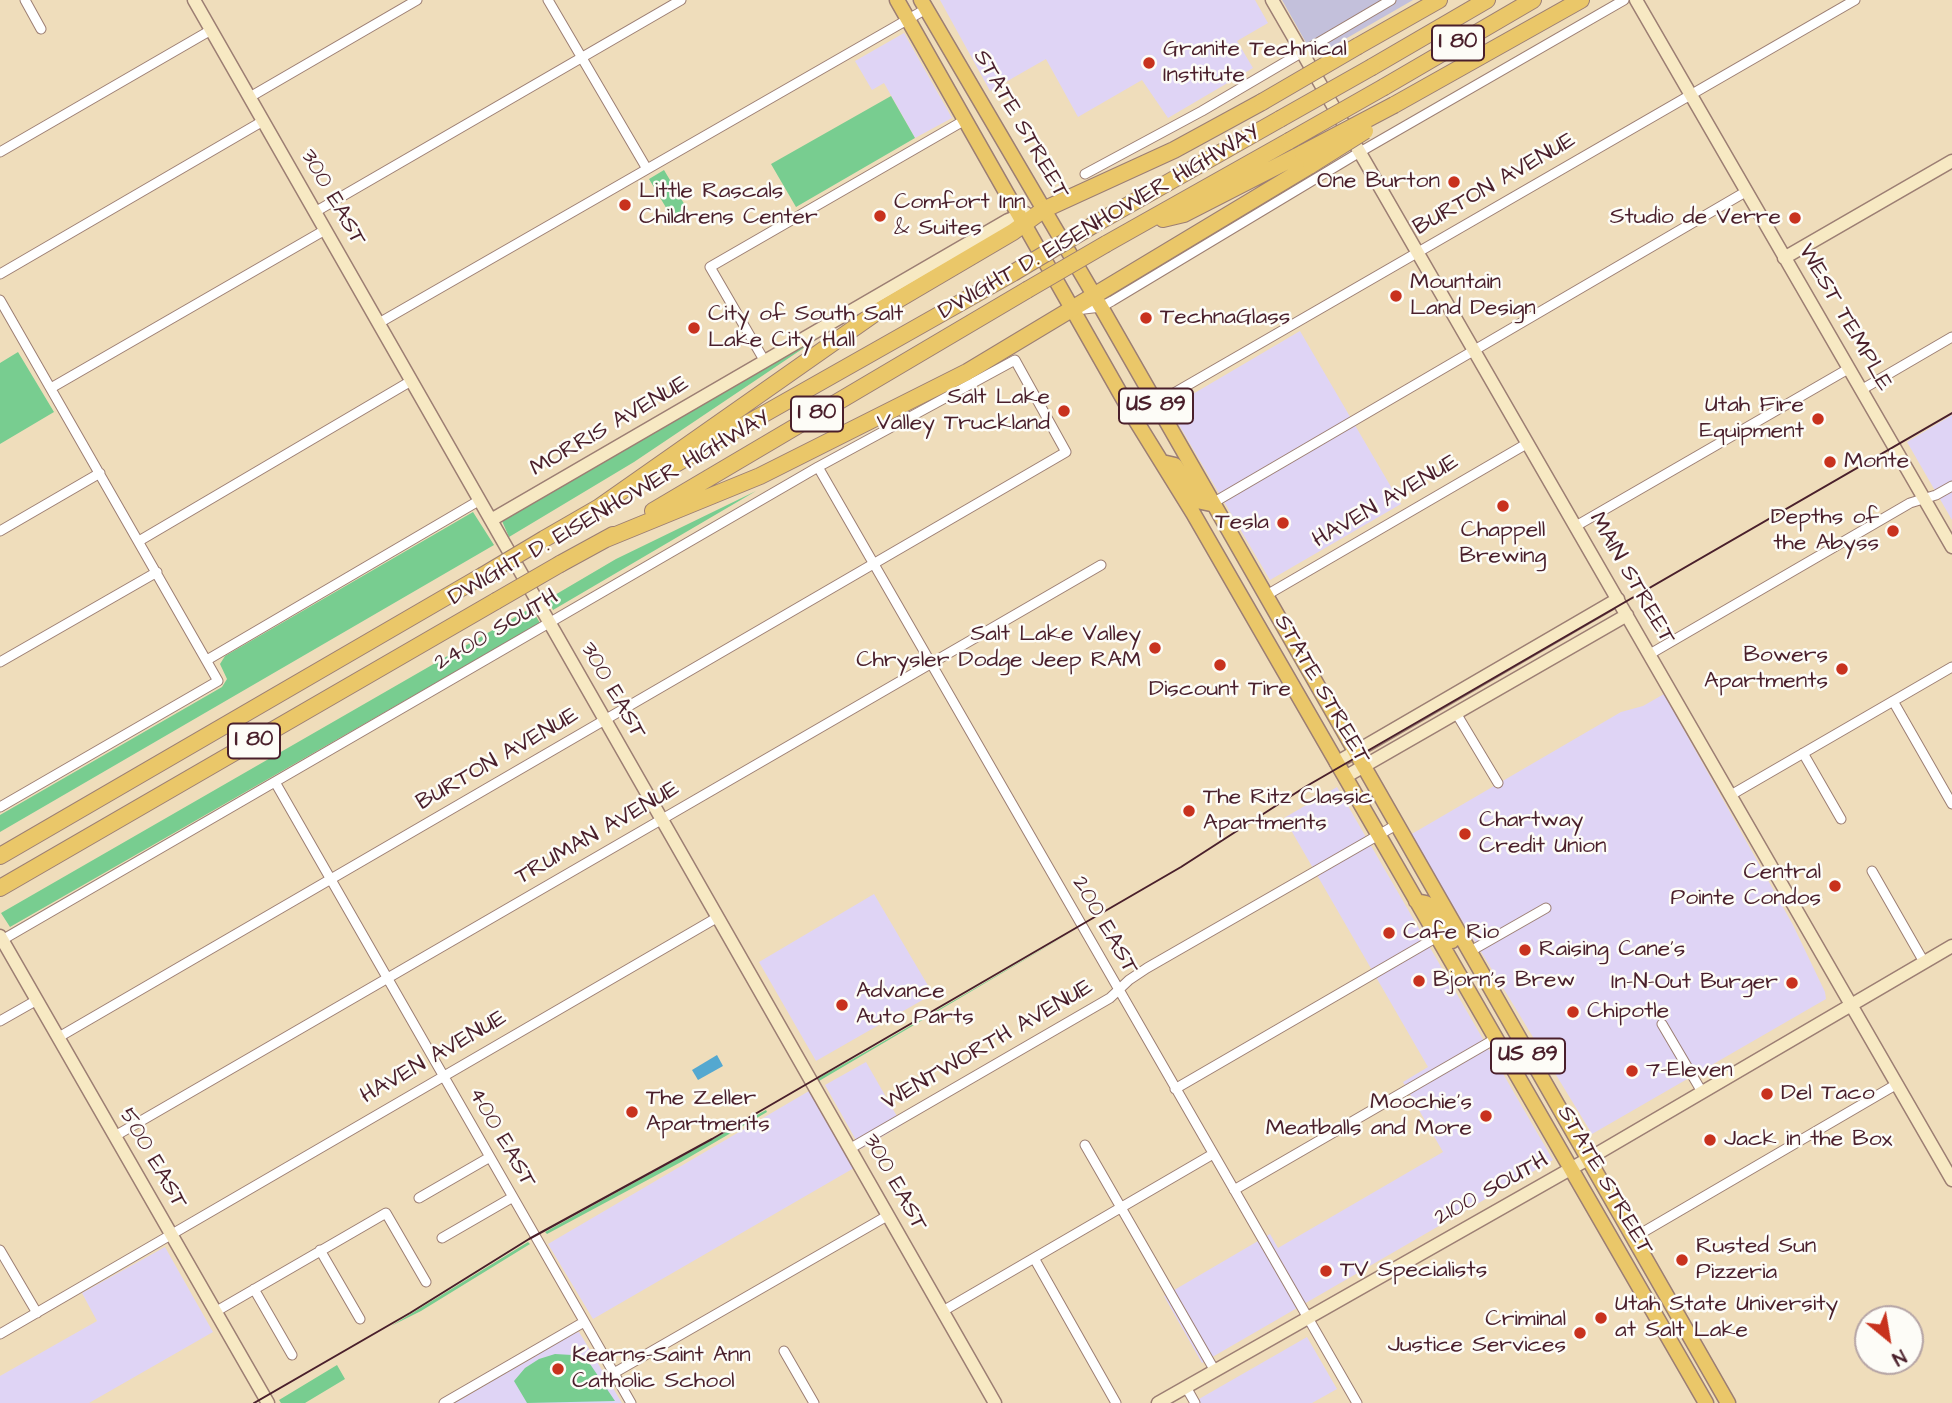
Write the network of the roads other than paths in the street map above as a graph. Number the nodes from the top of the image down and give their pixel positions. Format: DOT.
graph roads {
  1 [pos="25,0"];
  2 [pos="194,0"];
  3 [pos="417,0"];
  4 [pos="548,0"];
  5 [pos="681,0"];
  6 [pos="897,0"];
  7 [pos="1272,0"];
  8 [pos="1391,0"];
  9 [pos="1439,0"];
  10 [pos="1487,0"];
  11 [pos="1533,0"];
  12 [pos="1581,0"];
  13 [pos="1624,0"];
  14 [pos="1636,0"];
  15 [pos="1855,0"];
  16 [pos="924,4"];
  17 [pos="908,19"];
  18 [pos="41,29"];
  19 [pos="211,30"];
  20 [pos="1303,52"];
  21 [pos="582,57"];
  22 [pos="1691,94"];
  23 [pos="250,97"];
  24 [pos="965,120"];
  25 [pos="263,121"];
  26 [pos="0,152"];
  27 [pos="1360,152"];
  28 [pos="1307,159"];
  29 [pos="1952,161"];
  30 [pos="647,169"];
  31 [pos="1085,173"];
  32 [pos="1747,191"];
  33 [pos="1043,210"];
  34 [pos="315,212"];
  35 [pos="1021,219"];
  36 [pos="1144,223"];
  37 [pos="325,230"];
  38 [pos="1418,251"];
  39 [pos="1784,258"];
  40 [pos="0,274"];
  41 [pos="0,300"];
  42 [pos="1098,302"];
  43 [pos="1073,310"];
  44 [pos="379,323"];
  45 [pos="1952,337"];
  46 [pos="1474,349"];
  47 [pos="764,359"];
  48 [pos="1848,369"];
  49 [pos="411,381"];
  50 [pos="51,388"];
  51 [pos="1861,390"];
  52 [pos="1155,404"];
  53 [pos="1528,443"];
  54 [pos="1066,452"];
  55 [pos="1161,462"];
  56 [pos="818,467"];
  57 [pos="100,473"];
  58 [pos="1952,486"];
  59 [pos="1924,499"];
  60 [pos="480,500"];
  61 [pos="1211,503"];
  62 [pos="595,510"];
  63 [pos="1193,513"];
  64 [pos="491,520"];
  65 [pos="1576,526"];
  66 [pos="0,531"];
  67 [pos="606,539"];
  68 [pos="1232,540"];
  69 [pos="139,541"];
  70 [pos="1952,547"];
  71 [pos="874,564"];
  72 [pos="1101,565"];
  73 [pos="157,572"];
  74 [pos="1265,596"];
  75 [pos="1618,599"];
  76 [pos="1627,615"];
  77 [pos="549,623"];
  78 [pos="1650,654"];
  79 [pos="207,660"];
  80 [pos="0,662"];
  81 [pos="931,663"];
  82 [pos="1952,667"];
  83 [pos="1893,701"];
  84 [pos="1456,713"];
  85 [pos="605,720"];
  86 [pos="1354,752"];
  87 [pos="1803,753"];
  88 [pos="1336,763"];
  89 [pos="1362,767"];
  90 [pos="1345,777"];
  91 [pos="275,782"];
  92 [pos="1498,783"];
  93 [pos="1731,795"];
  94 [pos="1952,804"];
  95 [pos="0,807"];
  96 [pos="1841,819"];
  97 [pos="661,820"];
  98 [pos="1396,825"];
  99 [pos="1378,835"];
  100 [pos="0,856"];
  101 [pos="1872,871"];
  102 [pos="331,879"];
  103 [pos="6,885"];
  104 [pos="1416,901"];
  105 [pos="1546,908"];
  106 [pos="718,917"];
  107 [pos="1437,937"];
  108 [pos="1,938"];
  109 [pos="1952,946"];
  110 [pos="1469,952"];
  111 [pos="1924,962"];
  112 [pos="388,978"];
  113 [pos="1119,989"];
  114 [pos="37,1000"];
  115 [pos="1851,1004"];
  116 [pos="0,1021"];
  117 [pos="1662,1024"];
  118 [pos="59,1037"];
  119 [pos="1495,1039"];
  120 [pos="444,1077"];
  121 [pos="1897,1084"];
  122 [pos="1175,1088"];
  123 [pos="1702,1092"];
  124 [pos="115,1136"];
  125 [pos="1085,1146"];
  126 [pos="851,1148"];
  127 [pos="1213,1154"];
  128 [pos="490,1157"];
  129 [pos="1588,1159"];
  130 [pos="1571,1169"];
  131 [pos="1952,1180"];
  132 [pos="1234,1190"];
  133 [pos="513,1197"];
  134 [pos="419,1199"];
  135 [pos="1121,1207"];
  136 [pos="887,1216"];
  137 [pos="172,1236"];
  138 [pos="442,1238"];
  139 [pos="1633,1238"];
  140 [pos="0,1250"];
  141 [pos="320,1250"];
  142 [pos="1034,1258"];
  143 [pos="426,1282"];
  144 [pos="254,1289"];
  145 [pos="943,1311"];
  146 [pos="215,1312"];
  147 [pos="37,1313"];
  148 [pos="1307,1318"];
  149 [pos="360,1319"];
  150 [pos="584,1322"];
  151 [pos="0,1335"];
  152 [pos="784,1351"];
  153 [pos="292,1355"];
  154 [pos="1215,1371"];
  155 [pos="614,1373"];
  156 [pos="1186,1387"];
  157 [pos="268,1403"];
  158 [pos="444,1403"];
  159 [pos="631,1403"];
  160 [pos="814,1403"];
  161 [pos="995,1403"];
  162 [pos="1116,1403"];
  163 [pos="1158,1403"];
  164 [pos="1195,1403"];
  165 [pos="1357,1403"];
  166 [pos="1706,1403"];
  167 [pos="1728,1403"];
  1 -- 18 [label="street"];
  2 -- 19 [label="street, 300 EAST"];
  3 -- 23 [label="street"];
  4 -- 21 [label="street"];
  5 -- 21 [label="street"];
  6 -- 17 [label="main road, STATE STREET / US 89"];
  7 -- 20 [label="street, MAIN STREET"];
  8 -- 20 [label="street"];
  9 -- 33 [label="highway, bridge"];
  10 -- 62 [label="highway, DWIGHT D. EISENHOWER HIGHWAY / I 80, bridge"];
  11 -- 36 [label="highway, DWIGHT D. EISENHOWER HIGHWAY / I 80, bridge"];
  12 -- 28 [label="highway, bridge"];
  13 -- 27 [label="street"];
  14 -- 22 [label="street, WEST TEMPLE"];
  15 -- 22 [label="street, BURTON AVENUE"];
  16 -- 17 [label="street"];
  16 -- 33 [label="main road, STATE STREET / US 89"];
  17 -- 24 [label="main road, STATE STREET / US 89"];
  17 -- 30 [label="street"];
  19 -- 23 [label="street, 300 EAST"];
  19 -- 26 [label="street"];
  20 -- 27 [label="street, MAIN STREET"];
  20 -- 31 [label="street"];
  21 -- 30 [label="street"];
  21 -- 34 [label="street"];
  22 -- 32 [label="street, WEST TEMPLE"];
  22 -- 38 [label="street, BURTON AVENUE"];
  23 -- 25 [label="street, 300 EAST"];
  24 -- 35 [label="main road, STATE STREET / US 89"];
  24 -- 47 [label="street"];
  25 -- 34 [label="street, 300 EAST"];
  25 -- 40 [label="street"];
  27 -- 38 [label="street, MAIN STREET"];
  27 -- 42 [label="street"];
  28 -- 36 [label="highway"];
  28 -- 42 [label="highway"];
  29 -- 39 [label="street"];
  30 -- 44 [label="street"];
  32 -- 39 [label="street, WEST TEMPLE"];
  32 -- 46 [label="street"];
  33 -- 35 [label="highway"];
  33 -- 42 [label="main road, STATE STREET / US 89"];
  34 -- 37 [label="street, 300 EAST"];
  35 -- 43 [label="main road, STATE STREET / US 89"];
  35 -- 47 [label="street, MORRIS AVENUE"];
  35 -- 62 [label="highway"];
  36 -- 67 [label="highway, DWIGHT D. EISENHOWER HIGHWAY / I 80, bridge"];
  37 -- 44 [label="street, 300 EAST"];
  37 -- 50 [label="street"];
  38 -- 46 [label="street, MAIN STREET"];
  38 -- 52 [label="street, BURTON AVENUE"];
  39 -- 48 [label="street, WEST TEMPLE"];
  41 -- 50 [label="street"];
  42 -- 43 [label="highway"];
  42 -- 52 [label="main road, STATE STREET / US 89"];
  43 -- 55 [label="main road, STATE STREET / US 89"];
  43 -- 67 [label="highway"];
  44 -- 49 [label="street, 300 EAST"];
  45 -- 51 [label="street"];
  46 -- 53 [label="street, MAIN STREET"];
  46 -- 61 [label="street"];
  47 -- 64 [label="street, MORRIS AVENUE"];
  48 -- 51 [label="street, WEST TEMPLE"];
  48 -- 65 [label="street"];
  49 -- 60 [label="street, 300 EAST"];
  49 -- 69 [label="street"];
  50 -- 57 [label="street"];
  51 -- 59 [label="street, WEST TEMPLE"];
  52 -- 61 [label="main road, STATE STREET / US 89"];
  53 -- 65 [label="street, MAIN STREET"];
  53 -- 74 [label="street, HAVEN AVENUE"];
  54 -- 56 [label="street, 2400 SOUTH"];
  54 -- 71 [label="street, BURTON AVENUE"];
  55 -- 61 [label="main road"];
  55 -- 63 [label="main road, STATE STREET / US 89"];
  56 -- 71 [label="street, 200 EAST"];
  56 -- 77 [label="street, 2400 SOUTH"];
  57 -- 66 [label="street"];
  57 -- 69 [label="street"];
  58 -- 59 [label="street"];
  59 -- 70 [label="street, WEST TEMPLE"];
  59 -- 78 [label="street"];
  60 -- 64 [label="street, 300 EAST"];
  60 -- 79 [label="street"];
  61 -- 68 [label="main road, STATE STREET / US 89"];
  62 -- 100 [label="highway, DWIGHT D. EISENHOWER HIGHWAY / I 80, bridge"];
  63 -- 68 [label="main road"];
  63 -- 88 [label="main road, STATE STREET / US 89"];
  64 -- 77 [label="street, 300 EAST"];
  65 -- 75 [label="street, MAIN STREET"];
  67 -- 103 [label="highway, DWIGHT D. EISENHOWER HIGHWAY / I 80, bridge"];
  68 -- 74 [label="main road, STATE STREET / US 89"];
  69 -- 73 [label="street"];
  71 -- 81 [label="street, 200 EAST"];
  71 -- 85 [label="street, BURTON AVENUE"];
  72 -- 81 [label="street, TRUMAN AVENUE"];
  73 -- 79 [label="street"];
  73 -- 80 [label="street"];
  74 -- 86 [label="main road, STATE STREET / US 89"];
  75 -- 76 [label="street, MAIN STREET"];
  75 -- 86 [label="street"];
  76 -- 78 [label="street, MAIN STREET"];
  76 -- 84 [label="street"];
  77 -- 85 [label="street, 300 EAST"];
  77 -- 91 [label="street, 2400 SOUTH"];
  78 -- 93 [label="street, MAIN STREET"];
  79 -- 95 [label="street"];
  81 -- 97 [label="street, TRUMAN AVENUE"];
  81 -- 113 [label="street, 200 EAST"];
  82 -- 83 [label="street"];
  83 -- 87 [label="street"];
  83 -- 94 [label="street"];
  84 -- 89 [label="street"];
  84 -- 92 [label="street"];
  85 -- 97 [label="street, 300 EAST"];
  85 -- 102 [label="street, BURTON AVENUE"];
  86 -- 88 [label="street"];
  86 -- 89 [label="main road, STATE STREET / US 89"];
  87 -- 93 [label="street"];
  87 -- 96 [label="street"];
  88 -- 90 [label="main road, STATE STREET / US 89"];
  89 -- 90 [label="street"];
  89 -- 98 [label="main road, STATE STREET / US 89"];
  90 -- 99 [label="main road, STATE STREET / US 89"];
  91 -- 102 [label="street, 400 EAST"];
  91 -- 108 [label="street, 2400 SOUTH"];
  93 -- 115 [label="street, MAIN STREET"];
  97 -- 106 [label="street, 300 EAST"];
  97 -- 112 [label="street, TRUMAN AVENUE"];
  98 -- 99 [label="street, WENTWORTH AVENUE"];
  98 -- 110 [label="main road, STATE STREET / US 89"];
  99 -- 104 [label="main road, STATE STREET / US 89"];
  99 -- 113 [label="street, WENTWORTH AVENUE"];
  101 -- 111 [label="street"];
  102 -- 112 [label="street, 400 EAST"];
  102 -- 118 [label="street, BURTON AVENUE"];
  104 -- 107 [label="main road, STATE STREET / US 89"];
  104 -- 110 [label="main road"];
  105 -- 110 [label="street"];
  106 -- 120 [label="street, HAVEN AVENUE"];
  106 -- 126 [label="street, 300 EAST"];
  107 -- 119 [label="main road, STATE STREET / US 89"];
  107 -- 122 [label="street"];
  108 -- 114 [label="street, 500 EAST"];
  109 -- 111 [label="street, 2100 SOUTH"];
  110 -- 129 [label="main road, STATE STREET / US 89"];
  111 -- 115 [label="street, 2100 SOUTH"];
  112 -- 120 [label="street, 400 EAST"];
  112 -- 124 [label="street, TRUMAN AVENUE"];
  113 -- 122 [label="street, 200 EAST"];
  113 -- 126 [label="street, WENTWORTH AVENUE"];
  114 -- 116 [label="street"];
  114 -- 118 [label="street, 500 EAST"];
  115 -- 121 [label="street, MAIN STREET"];
  115 -- 123 [label="street, 2100 SOUTH"];
  117 -- 123 [label="street"];
  118 -- 124 [label="street, 500 EAST"];
  119 -- 130 [label="main road, STATE STREET / US 89"];
  119 -- 132 [label="street"];
  120 -- 128 [label="street, 400 EAST"];
  120 -- 137 [label="street, HAVEN AVENUE"];
  121 -- 131 [label="street, MAIN STREET"];
  121 -- 139 [label="street"];
  122 -- 127 [label="street, 200 EAST"];
  123 -- 129 [label="street, 2100 SOUTH"];
  124 -- 137 [label="street, 500 EAST"];
  125 -- 135 [label="street"];
  126 -- 136 [label="street, 300 EAST"];
  127 -- 132 [label="street, 200 EAST"];
  127 -- 135 [label="street"];
  128 -- 133 [label="street, 400 EAST"];
  128 -- 134 [label="street"];
  129 -- 130 [label="street, 2100 SOUTH"];
  129 -- 139 [label="main road, STATE STREET / US 89"];
  130 -- 148 [label="street, 2100 SOUTH"];
  130 -- 166 [label="main road, STATE STREET / US 89"];
  132 -- 148 [label="street, 200 EAST"];
  133 -- 138 [label="street"];
  133 -- 150 [label="street, 400 EAST"];
  135 -- 142 [label="street"];
  135 -- 154 [label="street"];
  136 -- 145 [label="street, 300 EAST"];
  136 -- 155 [label="street"];
  137 -- 146 [label="street, 500 EAST"];
  137 -- 147 [label="street, HAVEN AVENUE"];
  139 -- 167 [label="main road, STATE STREET / US 89"];
  140 -- 147 [label="street"];
  141 -- 143 [label="street"];
  141 -- 144 [label="street"];
  141 -- 149 [label="street"];
  142 -- 145 [label="street"];
  142 -- 162 [label="street"];
  144 -- 146 [label="street"];
  144 -- 153 [label="street"];
  145 -- 161 [label="street, 300 EAST"];
  146 -- 157 [label="street, 500 EAST"];
  147 -- 151 [label="street, HAVEN AVENUE"];
  148 -- 154 [label="street, 2100 SOUTH"];
  148 -- 165 [label="street, 200 EAST"];
  150 -- 155 [label="street, 400 EAST"];
  150 -- 158 [label="street"];
  152 -- 160 [label="street"];
  154 -- 156 [label="street, 2100 SOUTH"];
  155 -- 159 [label="street, 400 EAST"];
  156 -- 163 [label="street, 2100 SOUTH"];
  156 -- 164 [label="street"];
}
